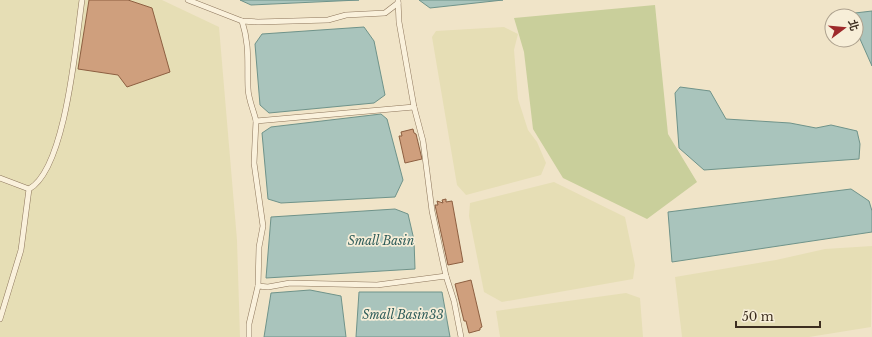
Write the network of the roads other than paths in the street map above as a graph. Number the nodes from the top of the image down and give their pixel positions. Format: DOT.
graph roads {
  1 [pos="82,0"];
  2 [pos="188,0"];
  3 [pos="398,2"];
  4 [pos="242,21"];
  5 [pos="414,107"];
  6 [pos="256,122"];
  7 [pos="0,178"];
  8 [pos="29,189"];
  9 [pos="446,276"];
  10 [pos="258,286"];
  11 [pos="0,319"];
  12 [pos="249,337"];
  13 [pos="461,337"];
  1 -- 8 [label="lane"];
  2 -- 4 [label="lane"];
  3 -- 4 [label="lane"];
  3 -- 5 [label="lane"];
  4 -- 6 [label="lane"];
  5 -- 6 [label="lane"];
  5 -- 9 [label="lane"];
  6 -- 10 [label="lane"];
  7 -- 8 [label="lane"];
  8 -- 11 [label="lane"];
  9 -- 10 [label="lane"];
  9 -- 13 [label="lane"];
  10 -- 12 [label="lane"];
}
